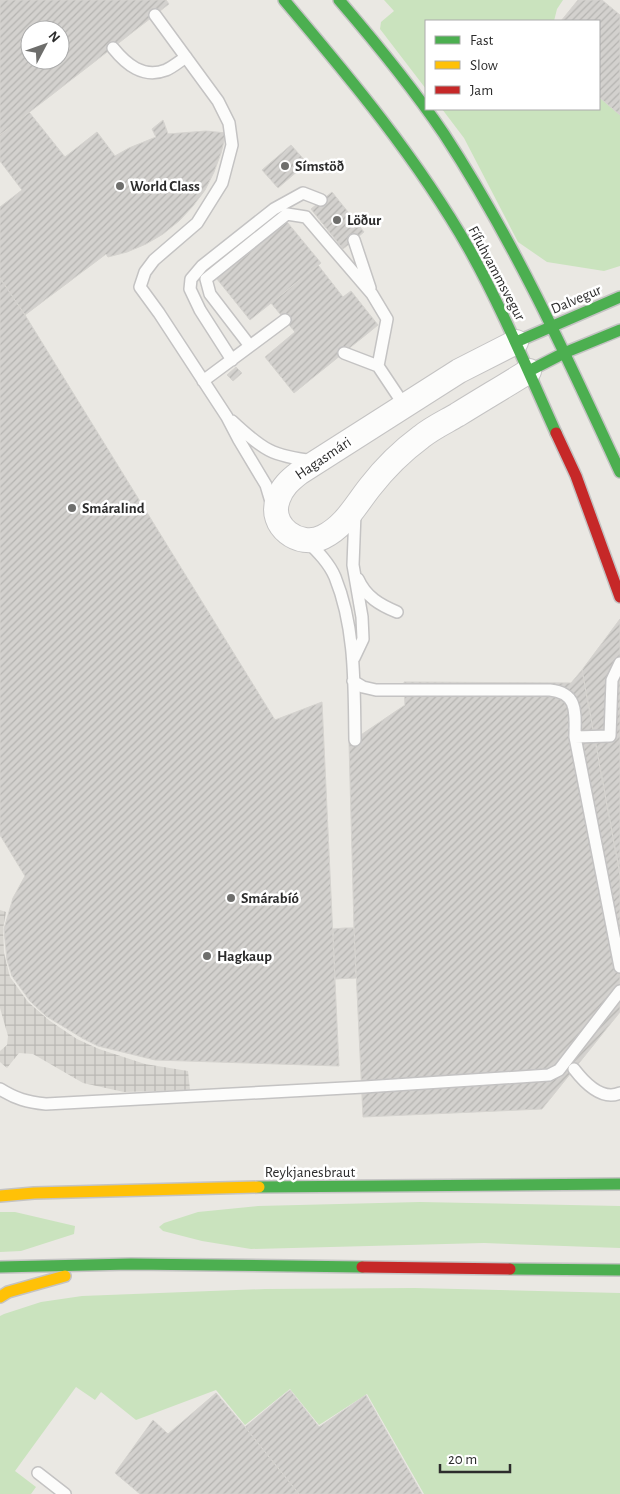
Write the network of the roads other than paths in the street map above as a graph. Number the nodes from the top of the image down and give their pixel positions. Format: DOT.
graph roads {
  1 [pos="284,0"];
  2 [pos="339,0"];
  3 [pos="155,15"];
  4 [pos="112,48"];
  5 [pos="186,57"];
  6 [pos="425,108"];
  7 [pos="426,110"];
  8 [pos="321,200"];
  9 [pos="354,240"];
  10 [pos="372,294"];
  11 [pos="620,297"];
  12 [pos="285,320"];
  13 [pos="552,325"];
  14 [pos="620,330"];
  15 [pos="516,342"];
  16 [pos="250,346"];
  17 [pos="344,352"];
  18 [pos="564,354"];
  19 [pos="232,360"];
  20 [pos="378,366"];
  21 [pos="529,371"];
  22 [pos="203,381"];
  23 [pos="404,405"];
  24 [pos="227,417"];
  25 [pos="317,461"];
  26 [pos="620,472"];
  27 [pos="355,506"];
  28 [pos="276,515"];
  29 [pos="307,541"];
  30 [pos="353,565"];
  31 [pos="620,597"];
  32 [pos="397,612"];
  33 [pos="354,658"];
  34 [pos="620,663"];
  35 [pos="353,681"];
  36 [pos="576,737"];
  37 [pos="355,740"];
  38 [pos="620,967"];
  39 [pos="620,991"];
  40 [pos="574,1069"];
  41 [pos="0,1089"];
  42 [pos="620,1093"];
  43 [pos="620,1184"];
  44 [pos="0,1188"];
  45 [pos="34,1193"];
  46 [pos="0,1196"];
  47 [pos="131,1264"];
  48 [pos="0,1267"];
  49 [pos="620,1270"];
  50 [pos="0,1297"];
  51 [pos="38,1474"];
  52 [pos="65,1494"];
  1 -- 15 [label="main road, Fífuhvammsvegur"];
  2 -- 6 [label="main road, Fífuhvammsvegur"];
  3 -- 5 [label="lane"];
  4 -- 5 [label="lane"];
  5 -- 22 [label="lane"];
  7 -- 13 [label="main road, Fífuhvammsvegur"];
  8 -- 19 [label="lane"];
  9 -- 10 [label="lane"];
  10 -- 16 [label="lane"];
  10 -- 20 [label="lane"];
  11 -- 13 [label="main road, Dalvegur"];
  12 -- 16 [label="lane"];
  13 -- 15 [label="main road, Dalvegur"];
  13 -- 18 [label="main road, Fífuhvammsvegur"];
  14 -- 18 [label="main road"];
  15 -- 21 [label="main road, Fífuhvammsvegur"];
  15 -- 23 [label="street, Hagasmári"];
  16 -- 19 [label="lane"];
  17 -- 20 [label="lane"];
  18 -- 21 [label="main road"];
  18 -- 26 [label="main road, Fífuhvammsvegur"];
  19 -- 22 [label="lane"];
  20 -- 23 [label="lane"];
  21 -- 27 [label="street"];
  21 -- 31 [label="main road, Fífuhvammsvegur"];
  22 -- 24 [label="lane"];
  23 -- 25 [label="street, Hagasmári"];
  24 -- 25 [label="lane"];
  24 -- 28 [label="lane"];
  25 -- 28 [label="street, Hagasmári"];
  27 -- 29 [label="street"];
  27 -- 30 [label="lane"];
  28 -- 29 [label="street"];
  29 -- 33 [label="lane"];
  30 -- 32 [label="lane"];
  30 -- 33 [label="lane"];
  33 -- 35 [label="lane"];
  34 -- 36 [label="lane"];
  35 -- 36 [label="lane"];
  35 -- 37 [label="lane"];
  36 -- 38 [label="lane"];
  39 -- 41 [label="lane"];
  40 -- 42 [label="lane"];
  43 -- 45 [label="main road, Reykjanesbraut"];
  44 -- 45 [label="main road"];
  45 -- 46 [label="main road, Reykjanesbraut"];
  47 -- 48 [label="main road"];
  47 -- 49 [label="main road"];
  47 -- 50 [label="main road"];
  51 -- 52 [label="lane"];
}
